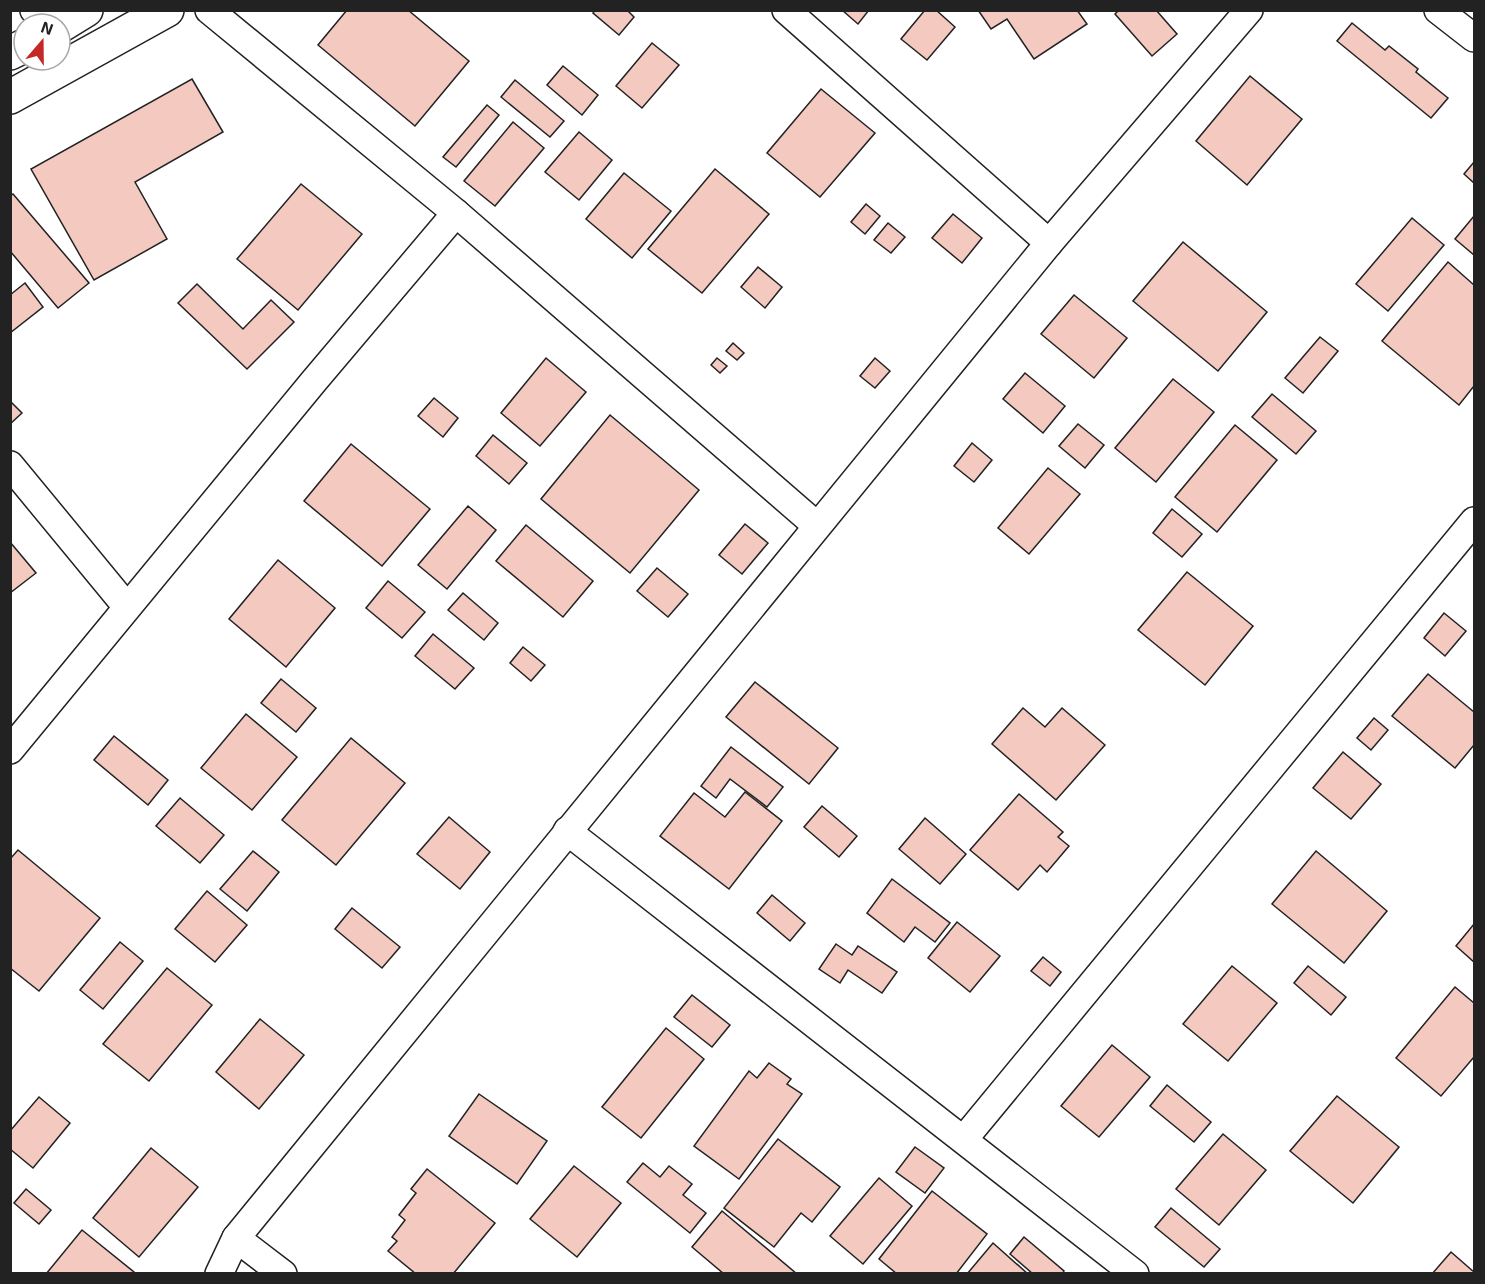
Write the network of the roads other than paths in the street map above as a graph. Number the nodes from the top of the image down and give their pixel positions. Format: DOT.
graph roads {
  1 [pos="86,10"];
  2 [pos="167,10"];
  3 [pos="209,10"];
  4 [pos="786,10"];
  5 [pos="1249,10"];
  6 [pos="1438,10"];
  7 [pos="72,19"];
  8 [pos="1474,38"];
  9 [pos="10,97"];
  10 [pos="456,213"];
  11 [pos="1049,243"];
  12 [pos="10,465"];
  13 [pos="1474,521"];
  14 [pos="816,525"];
  15 [pos="127,607"];
  16 [pos="10,750"];
  17 [pos="567,831"];
  18 [pos="964,1140"];
  19 [pos="236,1238"];
  20 [pos="219,1274"];
  21 [pos="283,1274"];
  22 [pos="1135,1274"];
  1 -- 7 [label="main road"];
  2 -- 9 [label="main road"];
  3 -- 10 [label="street"];
  4 -- 11 [label="street"];
  5 -- 11 [label="street"];
  6 -- 8 [label="street"];
  10 -- 14 [label="street"];
  10 -- 15 [label="street"];
  11 -- 14 [label="street"];
  12 -- 15 [label="street"];
  13 -- 18 [label="street"];
  14 -- 17 [label="street"];
  15 -- 16 [label="street"];
  17 -- 18 [label="street"];
  17 -- 19 [label="street"];
  18 -- 22 [label="street"];
  19 -- 20 [label="street"];
  19 -- 21 [label="street"];
}
